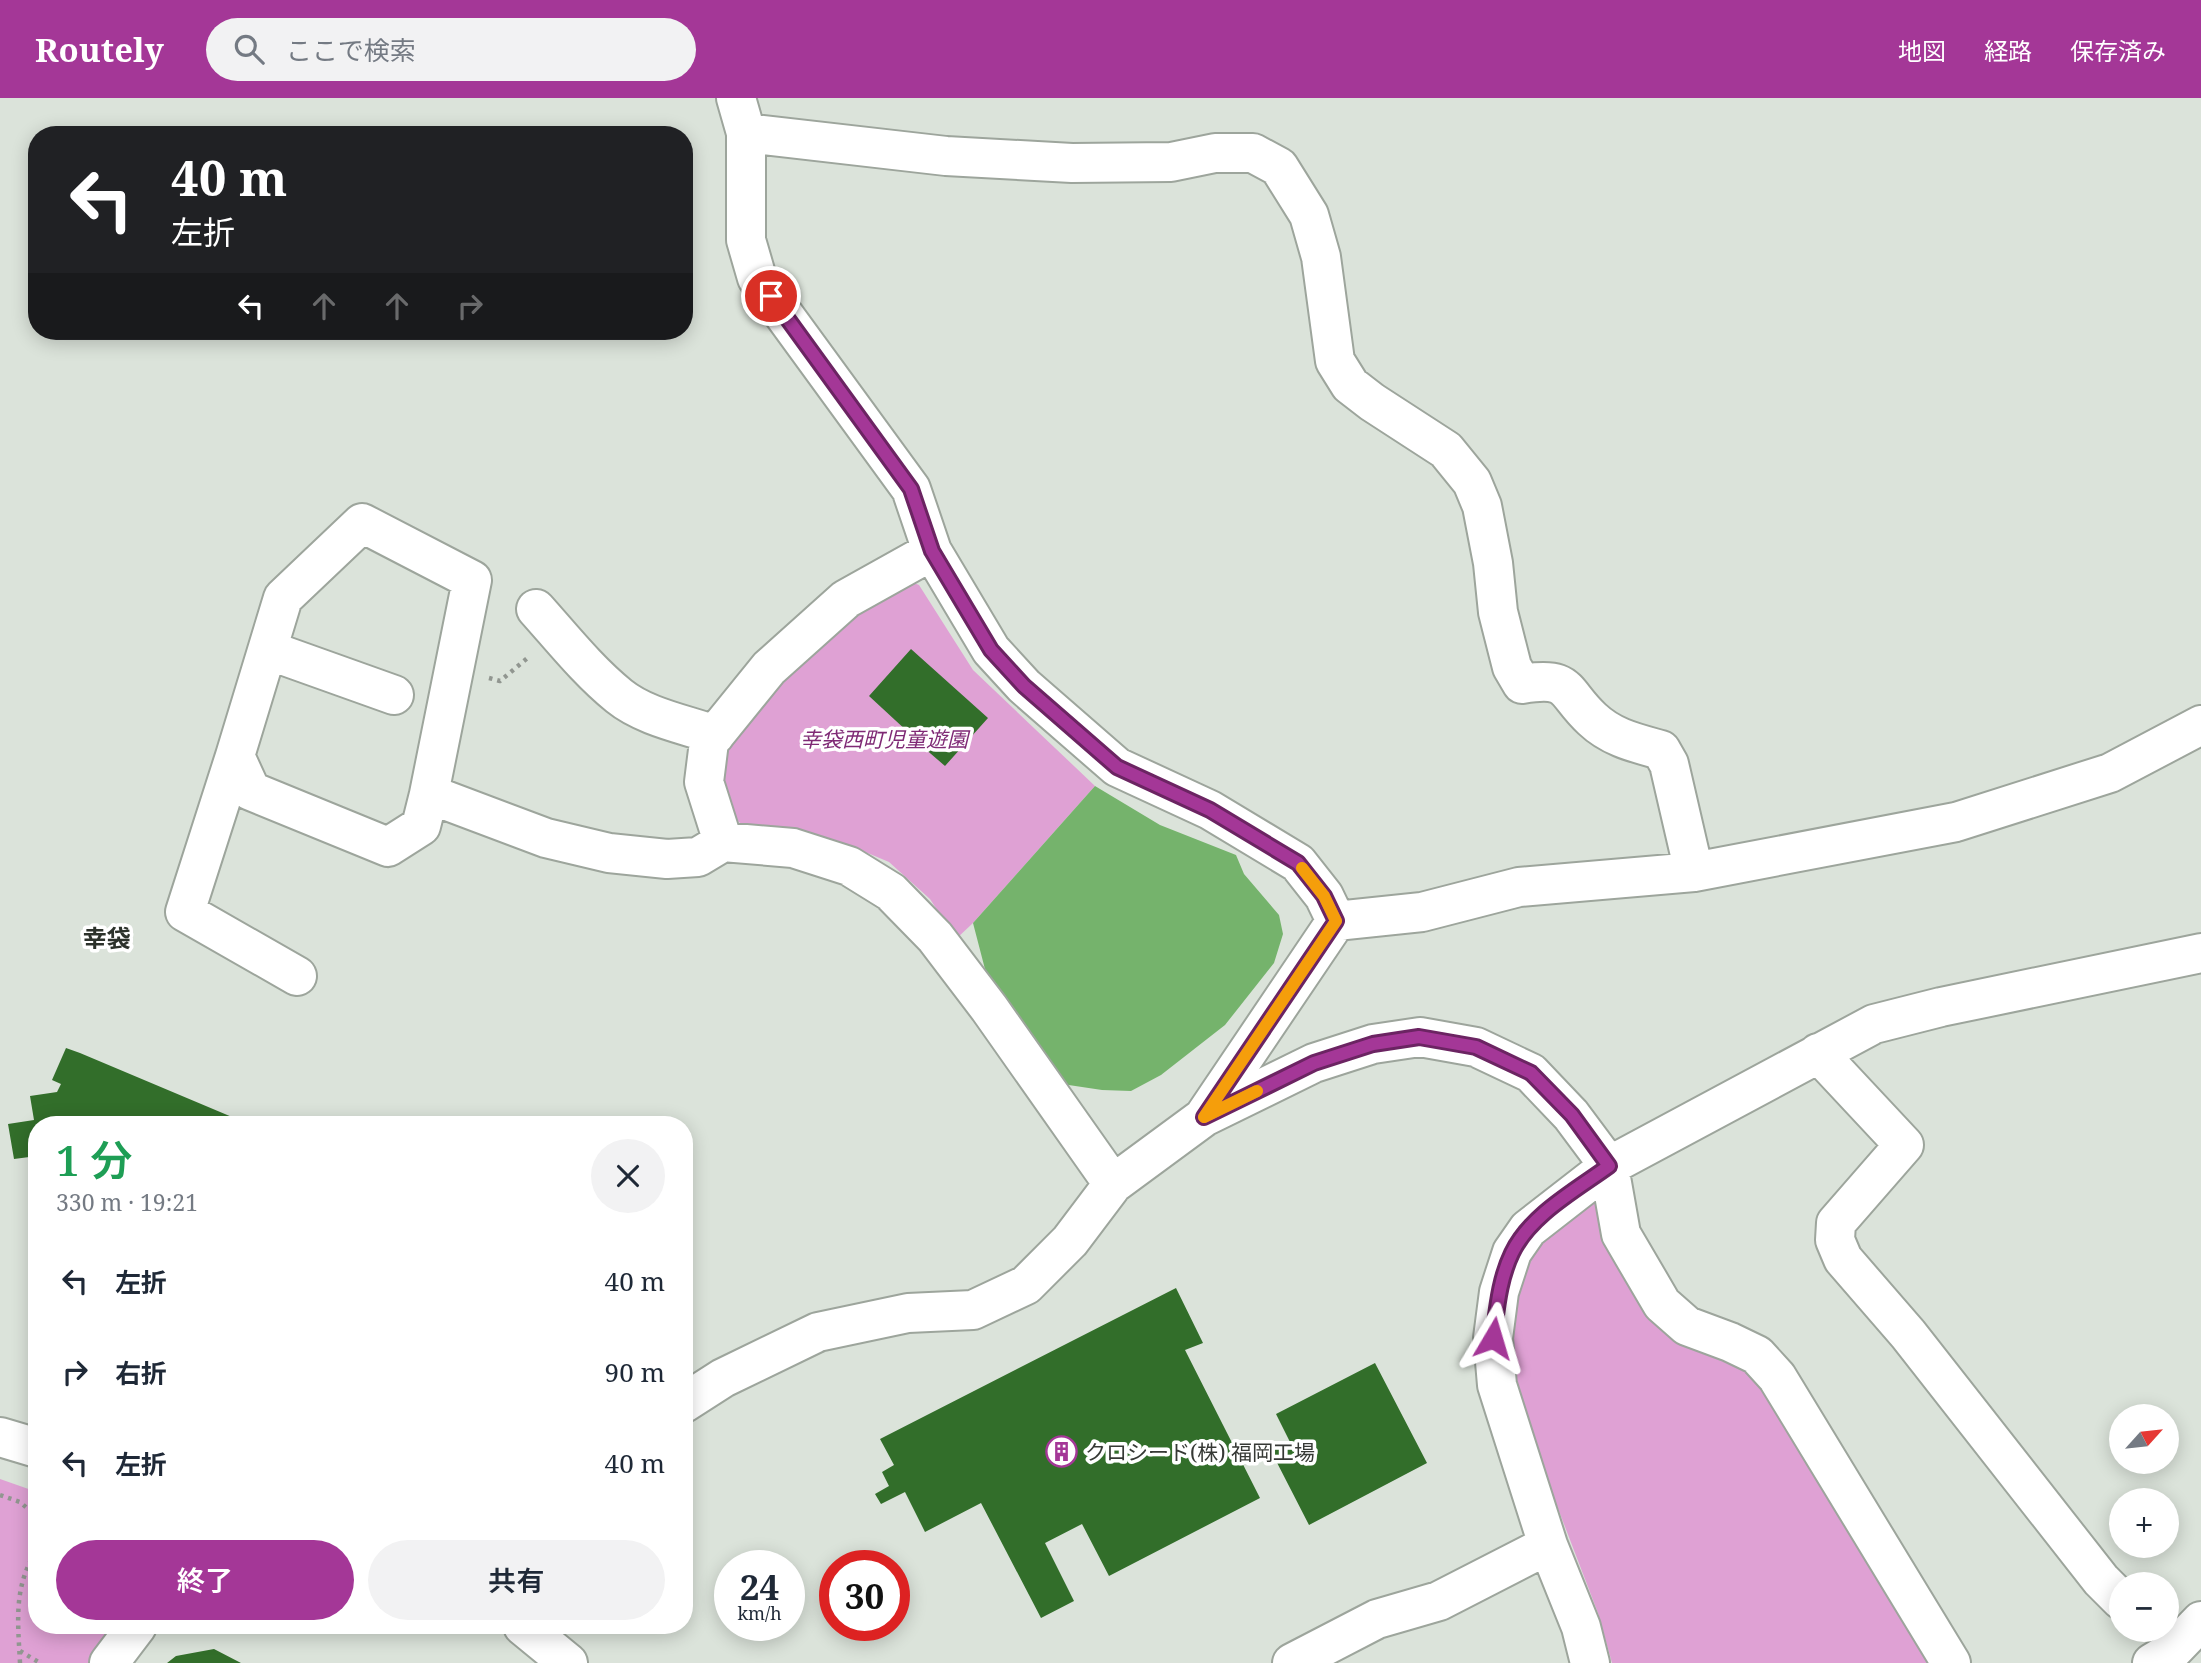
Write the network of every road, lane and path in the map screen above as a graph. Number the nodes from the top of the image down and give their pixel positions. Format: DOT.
graph roads {
  1 [pos="741,115"];
  2 [pos="932,551"];
  3 [pos="547,621"];
  4 [pos="268,650"];
  5 [pos="455,669"];
  6 [pos="394,695"];
  7 [pos="2201,725"];
  8 [pos="715,735"];
  9 [pos="235,755"];
  10 [pos="429,794"];
  11 [pos="723,842"];
  12 [pos="1694,872"];
  13 [pos="1336,921"];
  14 [pos="2201,953"];
  15 [pos="298,976"];
  16 [pos="1818,1053"];
  17 [pos="1204,1117"];
  18 [pos="1609,1166"];
  19 [pos="1114,1184"];
  20 [pos="693,1396"];
  21 [pos="0,1437"];
  22 [pos="28,1445"];
  23 [pos="0,1495"];
  24 [pos="28,1509"];
  25 [pos="1548,1545"];
  26 [pos="28,1565"];
  27 [pos="2109,1588"];
  28 [pos="130,1634"];
  29 [pos="533,1634"];
  30 [pos="19,1650"];
  31 [pos="20,1663"];
  32 [pos="40,1663"];
  33 [pos="109,1663"];
  34 [pos="568,1663"];
  35 [pos="1292,1663"];
  36 [pos="1590,1663"];
  37 [pos="1951,1663"];
  1 -- 2 [label="street"];
  1 -- 12 [label="street"];
  2 -- 8 [label="street"];
  2 -- 13 [label="street"];
  3 -- 5 [label="path"];
  3 -- 8 [label="street"];
  4 -- 5 [label="street"];
  4 -- 6 [label="street"];
  4 -- 9 [label="street"];
  5 -- 10 [label="street"];
  7 -- 12 [label="street"];
  8 -- 11 [label="street"];
  9 -- 10 [label="street"];
  9 -- 15 [label="street"];
  10 -- 11 [label="street"];
  11 -- 19 [label="street"];
  12 -- 13 [label="street"];
  13 -- 17 [label="street"];
  14 -- 16 [label="street"];
  16 -- 18 [label="street"];
  16 -- 27 [label="street"];
  17 -- 18 [label="street"];
  17 -- 19 [label="street"];
  18 -- 25 [label="street"];
  18 -- 37 [label="street"];
  19 -- 20 [label="street"];
  21 -- 22 [label="street"];
  23 -- 24 [label="path"];
  25 -- 35 [label="street"];
  25 -- 36 [label="street"];
  26 -- 30 [label="path"];
  28 -- 33 [label="street"];
  29 -- 34 [label="street"];
  30 -- 31 [label="path"];
  30 -- 32 [label="path"];
}
